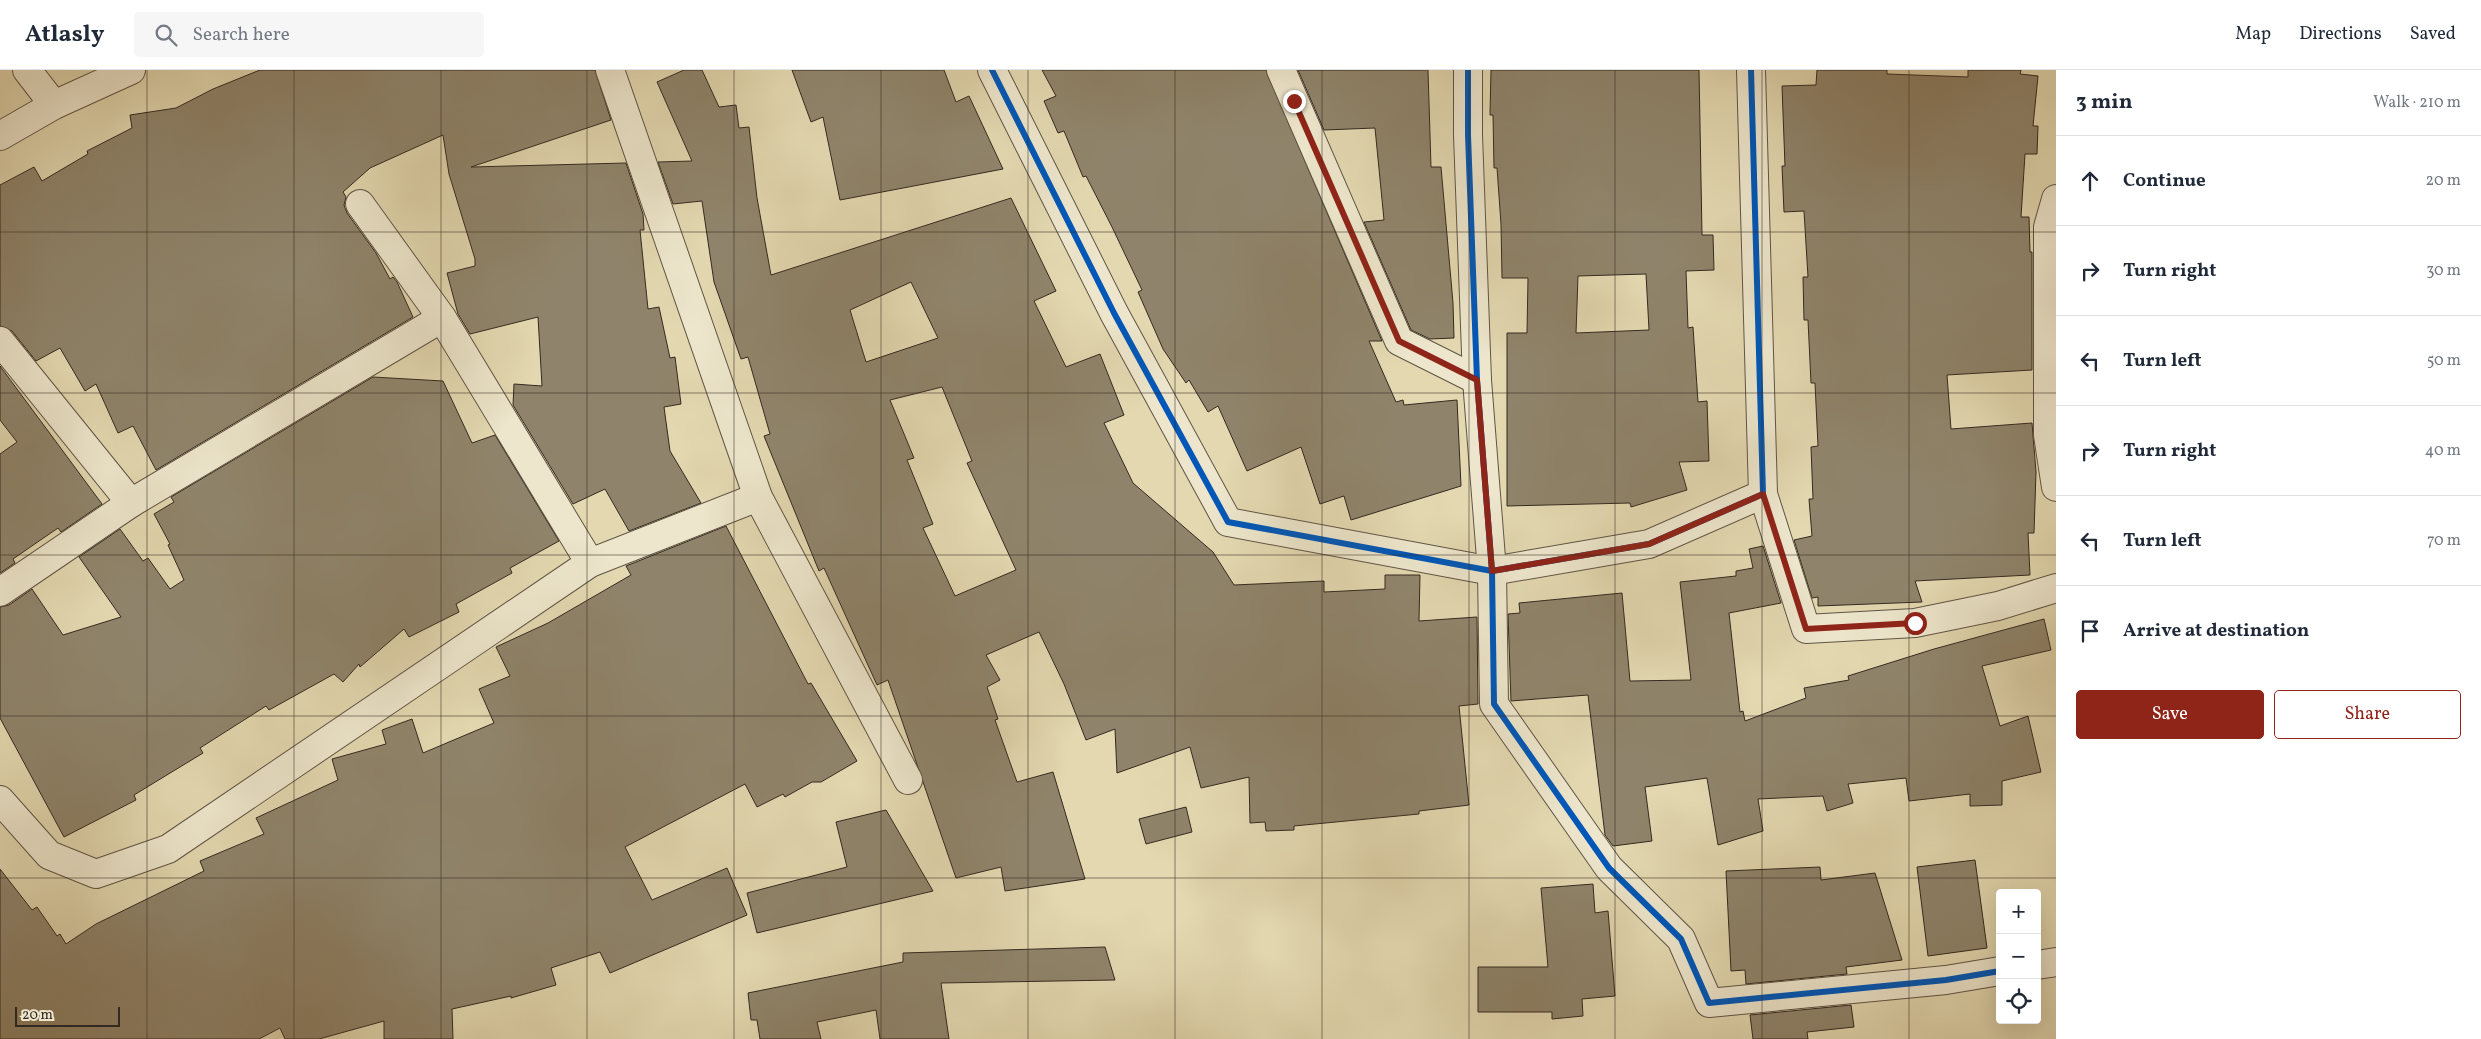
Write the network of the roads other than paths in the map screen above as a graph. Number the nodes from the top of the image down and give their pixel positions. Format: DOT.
graph roads {
  1 [pos="27,70"];
  2 [pos="131,70"];
  3 [pos="610,70"];
  4 [pos="992,70"];
  5 [pos="1282,70"];
  6 [pos="1468,70"];
  7 [pos="1751,70"];
  8 [pos="54,106"];
  9 [pos="0,136"];
  10 [pos="2056,199"];
  11 [pos="360,204"];
  12 [pos="442,318"];
  13 [pos="0,341"];
  14 [pos="1477,380"];
  15 [pos="2056,487"];
  16 [pos="1763,494"];
  17 [pos="758,497"];
  18 [pos="131,503"];
  19 [pos="590,563"];
  20 [pos="1492,571"];
  21 [pos="2056,576"];
  22 [pos="2056,588"];
  23 [pos="0,592"];
  24 [pos="2056,592"];
  25 [pos="908,780"];
  26 [pos="0,800"];
  27 [pos="2056,962"];
  28 [pos="2041,964"];
  29 [pos="1996,972"];
  1 -- 8 [label="street"];
  2 -- 8 [label="street"];
  3 -- 17 [label="street"];
  4 -- 20 [label="street"];
  5 -- 14 [label="street"];
  6 -- 14 [label="street"];
  7 -- 16 [label="street"];
  8 -- 9 [label="street"];
  10 -- 15 [label="street"];
  11 -- 12 [label="street"];
  12 -- 18 [label="street"];
  12 -- 19 [label="street"];
  13 -- 18 [label="street"];
  14 -- 20 [label="street"];
  16 -- 20 [label="street"];
  16 -- 22 [label="street"];
  17 -- 19 [label="street"];
  17 -- 25 [label="street"];
  18 -- 23 [label="street"];
  19 -- 26 [label="street"];
  20 -- 29 [label="street"];
  21 -- 22 [label="street"];
  22 -- 24 [label="street"];
  27 -- 28 [label="street"];
}
